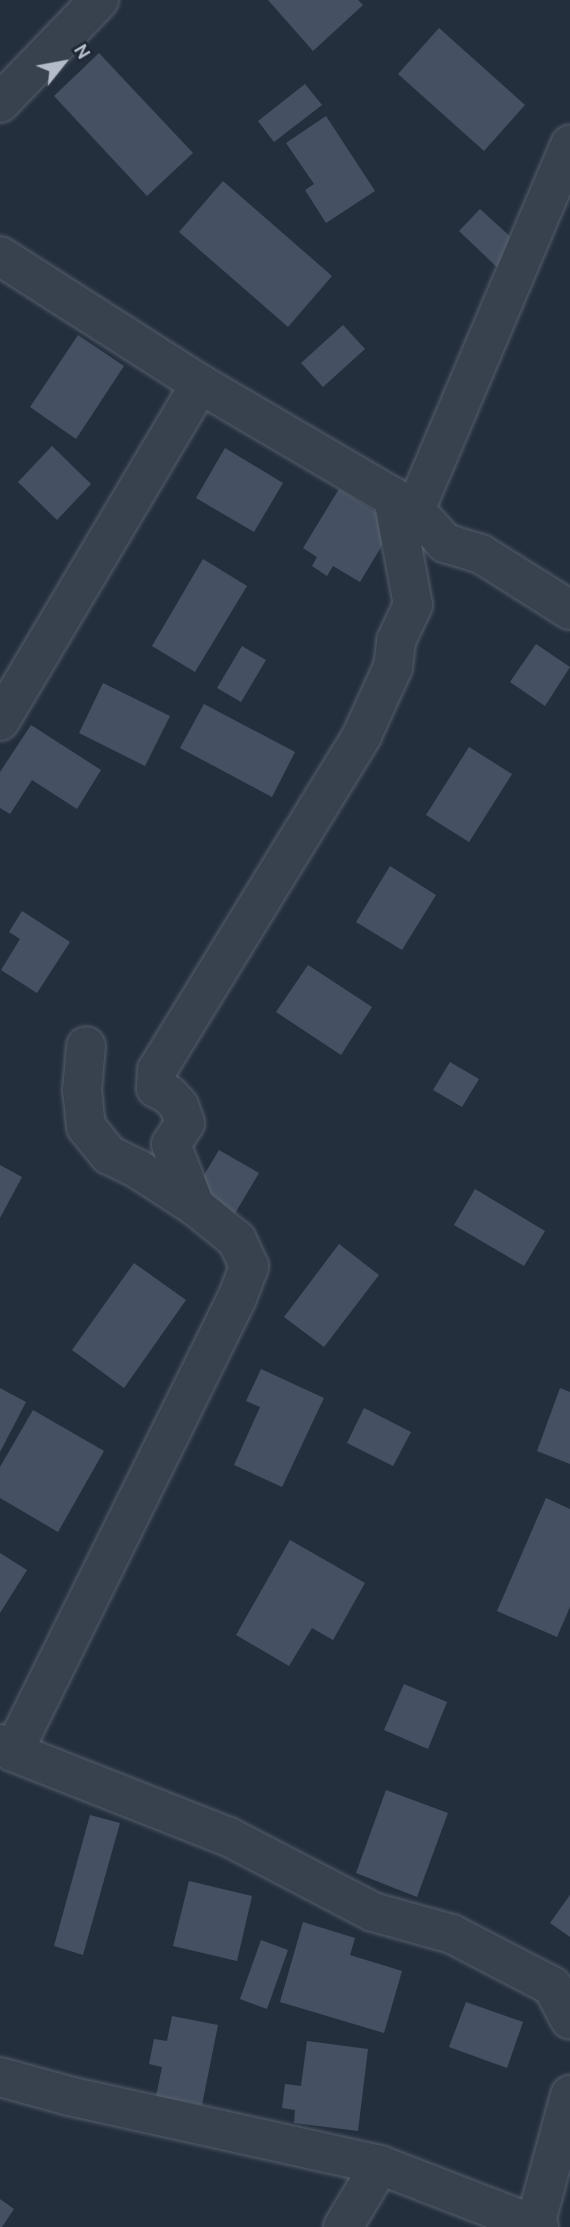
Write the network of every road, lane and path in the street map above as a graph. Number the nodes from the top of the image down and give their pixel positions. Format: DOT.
graph roads {
  1 [pos="99,0"];
  2 [pos="0,103"];
  3 [pos="570,144"];
  4 [pos="0,256"];
  5 [pos="200,384"];
  6 [pos="404,503"];
  7 [pos="570,610"];
  8 [pos="0,721"];
  9 [pos="86,1046"];
  10 [pos="195,1206"];
  11 [pos="6,1748"];
  12 [pos="570,2020"];
  13 [pos="0,2077"];
  14 [pos="570,2095"];
  15 [pos="380,2165"];
  16 [pos="537,2226"];
  17 [pos="343,2227"];
  1 -- 2 [label="street"];
  3 -- 6 [label="street"];
  4 -- 5 [label="street"];
  5 -- 6 [label="street"];
  5 -- 8 [label="street"];
  6 -- 7 [label="street"];
  6 -- 10 [label="street"];
  9 -- 10 [label="street"];
  10 -- 11 [label="street"];
  11 -- 12 [label="street"];
  13 -- 15 [label="street"];
  14 -- 16 [label="street"];
  15 -- 16 [label="street"];
  15 -- 17 [label="street"];
}
